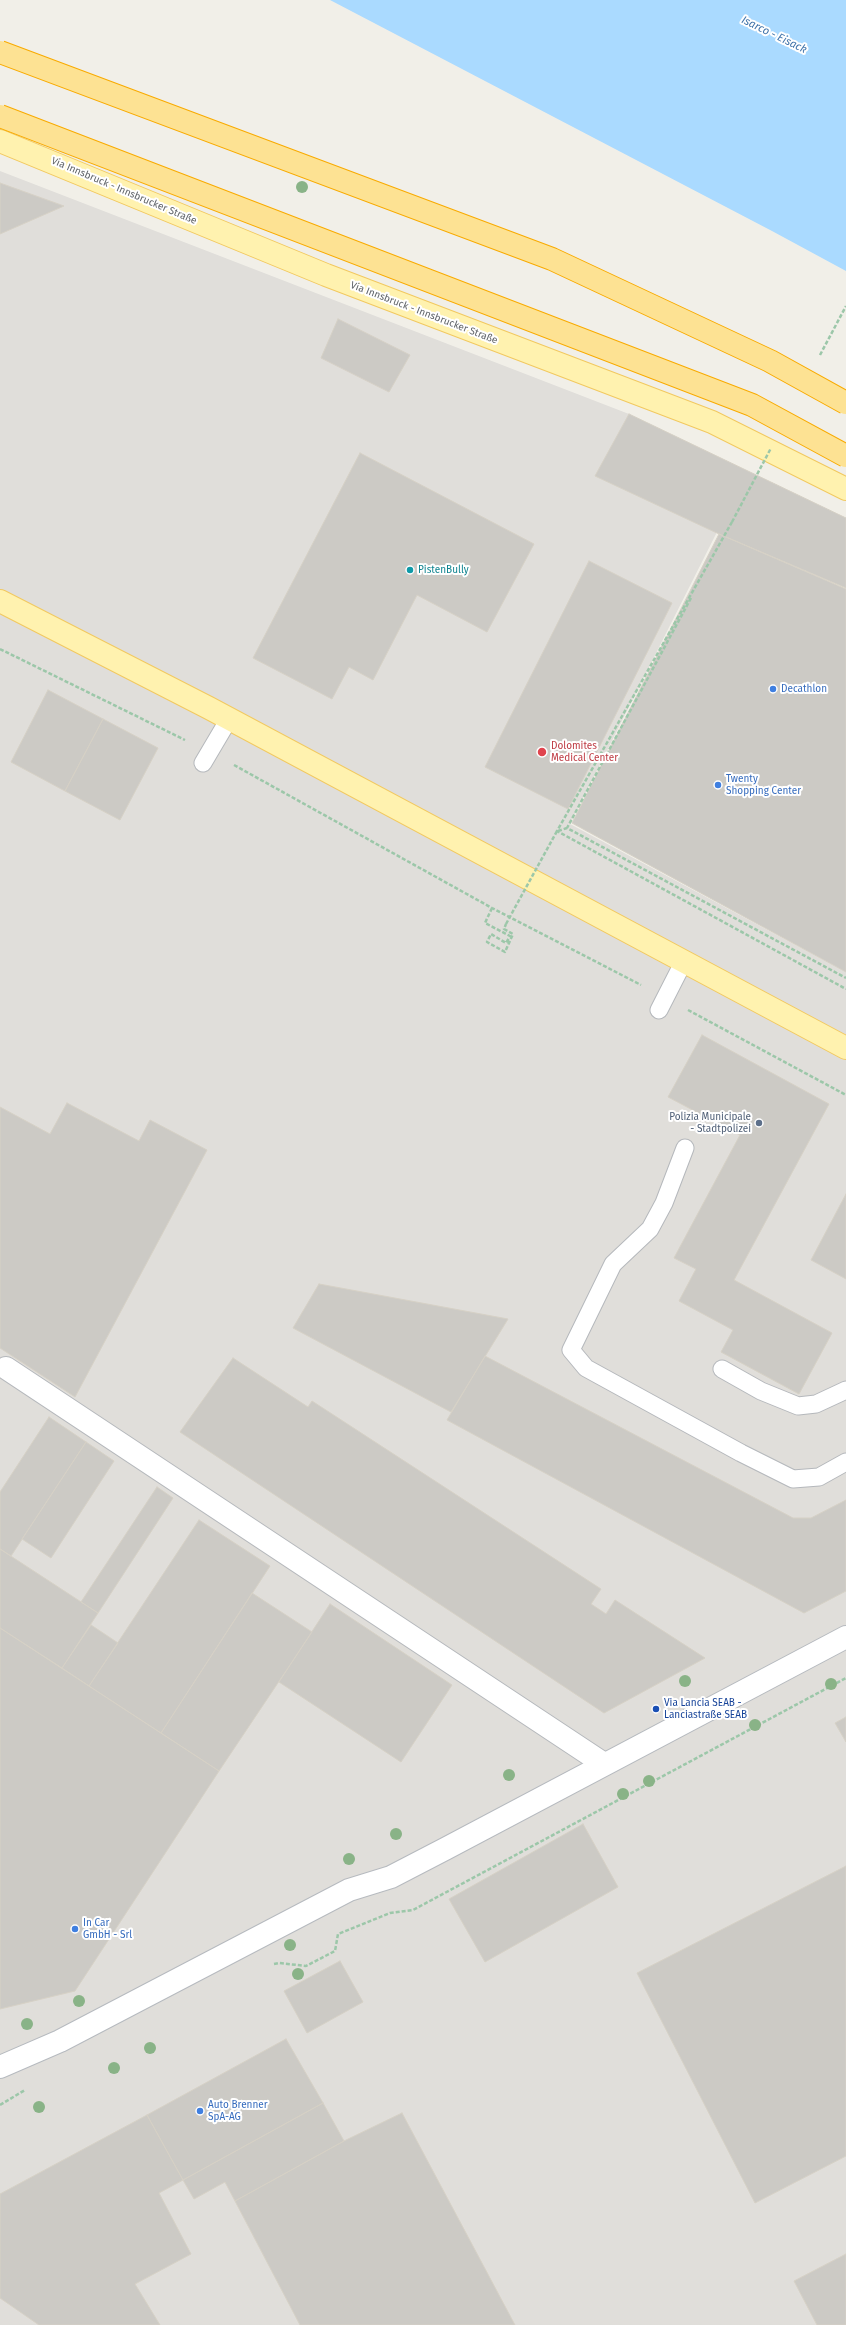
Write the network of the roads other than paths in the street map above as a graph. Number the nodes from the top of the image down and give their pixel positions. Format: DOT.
graph roads {
  1 [pos="0,52"];
  2 [pos="0,108"];
  3 [pos="0,116"];
  4 [pos="0,141"];
  5 [pos="52,161"];
  6 [pos="846,403"];
  7 [pos="846,456"];
  8 [pos="846,489"];
  9 [pos="0,601"];
  10 [pos="229,719"];
  11 [pos="206,758"];
  12 [pos="684,961"];
  13 [pos="662,1004"];
  14 [pos="846,1048"];
  15 [pos="685,1148"];
  16 [pos="6,1368"];
  17 [pos="722,1369"];
  18 [pos="846,1390"];
  19 [pos="846,1462"];
  20 [pos="846,1637"];
  21 [pos="604,1764"];
  22 [pos="3,2063"];
  1 -- 6 [label="highway, bridge"];
  2 -- 5 [label="main road"];
  3 -- 7 [label="highway, bridge"];
  4 -- 5 [label="main road, Via Innsbruck - Innsbrucker Straße"];
  5 -- 8 [label="main road, Via Innsbruck - Innsbrucker Straße"];
  9 -- 10 [label="main road"];
  10 -- 11 [label="lane"];
  10 -- 12 [label="main road"];
  12 -- 13 [label="lane"];
  12 -- 14 [label="main road"];
  15 -- 19 [label="lane"];
  16 -- 21 [label="main road"];
  17 -- 18 [label="lane"];
  20 -- 21 [label="main road"];
  21 -- 22 [label="main road"];
}
